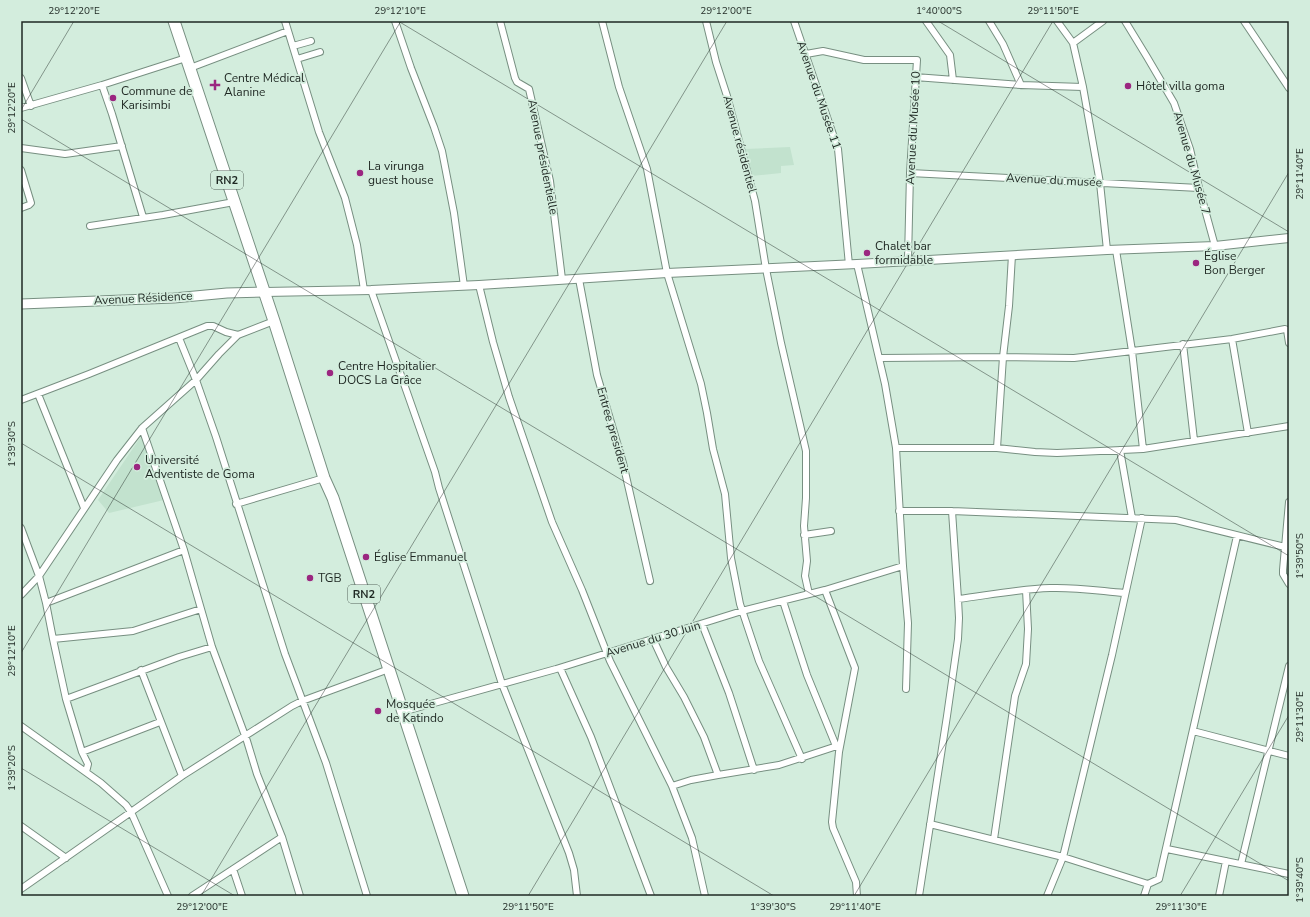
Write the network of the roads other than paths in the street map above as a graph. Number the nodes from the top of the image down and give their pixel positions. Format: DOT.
graph roads {
  1 [pos="174,21"];
  2 [pos="285,21"];
  3 [pos="395,21"];
  4 [pos="500,21"];
  5 [pos="602,21"];
  6 [pos="706,21"];
  7 [pos="794,21"];
  8 [pos="926,21"];
  9 [pos="989,21"];
  10 [pos="1057,21"];
  11 [pos="1103,21"];
  12 [pos="1125,21"];
  13 [pos="1244,21"];
  14 [pos="288,31"];
  15 [pos="311,41"];
  16 [pos="1073,43"];
  17 [pos="293,46"];
  18 [pos="320,52"];
  19 [pos="806,54"];
  20 [pos="297,59"];
  21 [pos="188,63"];
  22 [pos="915,77"];
  23 [pos="21,78"];
  24 [pos="953,80"];
  25 [pos="102,85"];
  26 [pos="1021,85"];
  27 [pos="1083,87"];
  28 [pos="1289,88"];
  29 [pos="31,106"];
  30 [pos="21,108"];
  31 [pos="122,146"];
  32 [pos="21,148"];
  33 [pos="21,170"];
  34 [pos="910,173"];
  35 [pos="1100,183"];
  36 [pos="1199,188"];
  37 [pos="234,202"];
  38 [pos="21,208"];
  39 [pos="143,217"];
  40 [pos="90,226"];
  41 [pos="1289,238"];
  42 [pos="1215,246"];
  43 [pos="1112,250"];
  44 [pos="1012,255"];
  45 [pos="908,260"];
  46 [pos="853,264"];
  47 [pos="766,269"];
  48 [pos="667,273"];
  49 [pos="562,279"];
  50 [pos="579,279"];
  51 [pos="479,285"];
  52 [pos="464,286"];
  53 [pos="367,290"];
  54 [pos="265,292"];
  55 [pos="21,304"];
  56 [pos="274,321"];
  57 [pos="238,335"];
  58 [pos="179,338"];
  59 [pos="1232,339"];
  60 [pos="1289,342"];
  61 [pos="1183,344"];
  62 [pos="1132,351"];
  63 [pos="1003,357"];
  64 [pos="880,358"];
  65 [pos="196,380"];
  66 [pos="38,394"];
  67 [pos="21,400"];
  68 [pos="1289,426"];
  69 [pos="142,428"];
  70 [pos="1248,432"];
  71 [pos="1194,440"];
  72 [pos="896,448"];
  73 [pos="997,448"];
  74 [pos="1143,449"];
  75 [pos="1120,450"];
  76 [pos="324,478"];
  77 [pos="1289,502"];
  78 [pos="236,504"];
  79 [pos="84,508"];
  80 [pos="899,511"];
  81 [pos="952,511"];
  82 [pos="1132,518"];
  83 [pos="1142,518"];
  84 [pos="21,528"];
  85 [pos="831,531"];
  86 [pos="804,535"];
  87 [pos="1237,536"];
  88 [pos="1285,547"];
  89 [pos="184,550"];
  90 [pos="903,566"];
  91 [pos="39,576"];
  92 [pos="650,581"];
  93 [pos="1289,584"];
  94 [pos="825,590"];
  95 [pos="1026,590"];
  96 [pos="1124,593"];
  97 [pos="809,594"];
  98 [pos="21,595"];
  99 [pos="958,599"];
  100 [pos="783,601"];
  101 [pos="46,603"];
  102 [pos="201,609"];
  103 [pos="742,611"];
  104 [pos="702,624"];
  105 [pos="53,639"];
  106 [pos="653,639"];
  107 [pos="212,647"];
  108 [pos="606,653"];
  109 [pos="1289,666"];
  110 [pos="560,668"];
  111 [pos="389,669"];
  112 [pos="141,670"];
  113 [pos="502,684"];
  114 [pos="906,689"];
  115 [pos="66,699"];
  116 [pos="302,701"];
  117 [pos="402,712"];
  118 [pos="160,722"];
  119 [pos="21,726"];
  120 [pos="1193,731"];
  121 [pos="245,736"];
  122 [pos="838,746"];
  123 [pos="1270,751"];
  124 [pos="82,752"];
  125 [pos="1289,756"];
  126 [pos="802,759"];
  127 [pos="754,770"];
  128 [pos="86,772"];
  129 [pos="718,775"];
  130 [pos="182,776"];
  131 [pos="672,786"];
  132 [pos="132,812"];
  133 [pos="930,824"];
  134 [pos="21,826"];
  135 [pos="282,837"];
  136 [pos="994,839"];
  137 [pos="1167,849"];
  138 [pos="1063,857"];
  139 [pos="66,858"];
  140 [pos="1226,861"];
  141 [pos="1241,864"];
  142 [pos="233,869"];
  143 [pos="1289,874"];
  144 [pos="1148,884"];
  145 [pos="21,889"];
  146 [pos="168,896"];
  147 [pos="192,896"];
  148 [pos="242,896"];
  149 [pos="300,896"];
  150 [pos="367,896"];
  151 [pos="463,896"];
  152 [pos="577,896"];
  153 [pos="651,896"];
  154 [pos="705,896"];
  155 [pos="857,896"];
  156 [pos="918,896"];
  157 [pos="1047,896"];
  158 [pos="1144,896"];
  159 [pos="1219,896"];
  1 -- 21 [label="highway, RN2"];
  2 -- 14 [label="street"];
  3 -- 52 [label="street"];
  4 -- 49 [label="street, Avenue présidentielle"];
  5 -- 48 [label="street"];
  6 -- 47 [label="street, Avenue résidentiel"];
  7 -- 19 [label="street, Avenue du Musée 11"];
  8 -- 24 [label="street"];
  9 -- 26 [label="street"];
  10 -- 16 [label="street"];
  11 -- 16 [label="street"];
  12 -- 36 [label="street, Avenue du Musée 7"];
  13 -- 28 [label="street"];
  14 -- 17 [label="street"];
  14 -- 21 [label="street"];
  15 -- 17 [label="street"];
  16 -- 27 [label="street"];
  17 -- 20 [label="street"];
  18 -- 20 [label="street"];
  19 -- 22 [label="street, Avenue du Musée 10"];
  19 -- 46 [label="street, Avenue du Musée 11"];
  20 -- 53 [label="street"];
  21 -- 25 [label="street"];
  21 -- 37 [label="highway, RN2"];
  22 -- 24 [label="street"];
  22 -- 34 [label="street, Avenue du Musée 10"];
  23 -- 29 [label="street"];
  24 -- 26 [label="street"];
  25 -- 29 [label="street"];
  25 -- 31 [label="street"];
  26 -- 27 [label="street"];
  27 -- 35 [label="street"];
  29 -- 30 [label="street"];
  31 -- 32 [label="street"];
  31 -- 39 [label="street"];
  33 -- 38 [label="street"];
  34 -- 35 [label="street, Avenue du musée"];
  34 -- 45 [label="street, Avenue du Musée 10"];
  35 -- 36 [label="street, Avenue du musée"];
  35 -- 43 [label="street"];
  36 -- 42 [label="street, Avenue du Musée 7"];
  37 -- 39 [label="street"];
  37 -- 54 [label="highway, RN2"];
  39 -- 40 [label="street"];
  41 -- 42 [label="street"];
  42 -- 43 [label="street"];
  43 -- 44 [label="street"];
  43 -- 62 [label="street"];
  44 -- 45 [label="street"];
  44 -- 63 [label="street"];
  45 -- 46 [label="street"];
  46 -- 47 [label="street"];
  46 -- 64 [label="street, Avenue du Musée 11"];
  47 -- 48 [label="street"];
  47 -- 86 [label="street, Avenue résidentiel"];
  48 -- 50 [label="street"];
  48 -- 103 [label="street"];
  49 -- 50 [label="street"];
  49 -- 51 [label="street"];
  50 -- 92 [label="street, Entree president"];
  51 -- 52 [label="street"];
  51 -- 108 [label="street"];
  52 -- 53 [label="street"];
  53 -- 54 [label="street"];
  53 -- 113 [label="street"];
  54 -- 55 [label="main road, Avenue Résidence"];
  54 -- 56 [label="highway, RN2"];
  56 -- 57 [label="street"];
  56 -- 76 [label="highway, RN2"];
  57 -- 58 [label="street"];
  57 -- 65 [label="street"];
  58 -- 65 [label="street"];
  58 -- 66 [label="street"];
  59 -- 60 [label="street"];
  59 -- 61 [label="street"];
  59 -- 70 [label="street"];
  61 -- 62 [label="street"];
  61 -- 71 [label="street"];
  62 -- 63 [label="street"];
  62 -- 74 [label="street"];
  63 -- 64 [label="street"];
  63 -- 73 [label="street"];
  64 -- 72 [label="street, Avenue du Musée 11"];
  65 -- 69 [label="street"];
  65 -- 78 [label="street"];
  66 -- 67 [label="street"];
  66 -- 79 [label="street"];
  68 -- 70 [label="street"];
  69 -- 79 [label="street"];
  69 -- 89 [label="street"];
  70 -- 71 [label="street"];
  71 -- 74 [label="street"];
  72 -- 73 [label="street"];
  72 -- 80 [label="street, Avenue du Musée 11"];
  73 -- 75 [label="street"];
  74 -- 75 [label="street"];
  75 -- 82 [label="street"];
  76 -- 78 [label="street"];
  76 -- 111 [label="highway, RN2"];
  77 -- 88 [label="street"];
  78 -- 116 [label="street"];
  79 -- 91 [label="street"];
  80 -- 81 [label="street"];
  80 -- 90 [label="street, Avenue du Musée 11"];
  81 -- 82 [label="street"];
  81 -- 99 [label="street"];
  82 -- 83 [label="street"];
  83 -- 87 [label="street"];
  83 -- 96 [label="street"];
  84 -- 91 [label="street"];
  85 -- 86 [label="street"];
  86 -- 97 [label="street, Avenue résidentiel"];
  87 -- 88 [label="street"];
  87 -- 120 [label="street"];
  88 -- 93 [label="street"];
  89 -- 101 [label="street"];
  89 -- 102 [label="street"];
  90 -- 94 [label="street, Avenue du 30 Juin"];
  90 -- 114 [label="street, Avenue du Musée 11"];
  91 -- 98 [label="street"];
  91 -- 101 [label="street"];
  94 -- 97 [label="street, Avenue du 30 Juin"];
  94 -- 122 [label="street"];
  95 -- 96 [label="street"];
  95 -- 99 [label="street"];
  95 -- 136 [label="street"];
  96 -- 138 [label="street"];
  97 -- 100 [label="street, Avenue du 30 Juin"];
  99 -- 133 [label="street"];
  100 -- 103 [label="street, Avenue du 30 Juin"];
  100 -- 122 [label="street"];
  101 -- 105 [label="street"];
  102 -- 105 [label="street"];
  102 -- 107 [label="street"];
  103 -- 104 [label="street, Avenue du 30 Juin"];
  103 -- 126 [label="street"];
  104 -- 106 [label="street, Avenue du 30 Juin"];
  104 -- 127 [label="street"];
  105 -- 115 [label="street"];
  106 -- 108 [label="street, Avenue du 30 Juin"];
  106 -- 129 [label="street"];
  107 -- 112 [label="street"];
  107 -- 121 [label="street"];
  108 -- 110 [label="street, Avenue du 30 Juin"];
  108 -- 131 [label="street"];
  109 -- 123 [label="street"];
  110 -- 113 [label="street, Avenue du 30 Juin"];
  110 -- 153 [label="street"];
  111 -- 116 [label="street"];
  111 -- 117 [label="highway, RN2"];
  112 -- 115 [label="street"];
  112 -- 118 [label="street"];
  113 -- 117 [label="street, Avenue du 30 Juin"];
  113 -- 152 [label="street"];
  115 -- 124 [label="street"];
  116 -- 121 [label="street"];
  116 -- 150 [label="street"];
  117 -- 151 [label="highway, RN2"];
  118 -- 124 [label="street"];
  118 -- 130 [label="street"];
  119 -- 128 [label="street"];
  120 -- 123 [label="street"];
  120 -- 137 [label="street"];
  121 -- 130 [label="street"];
  121 -- 135 [label="street"];
  122 -- 126 [label="street"];
  122 -- 155 [label="street"];
  123 -- 125 [label="street"];
  123 -- 141 [label="street"];
  124 -- 128 [label="street"];
  126 -- 127 [label="street"];
  127 -- 129 [label="street"];
  128 -- 132 [label="street"];
  129 -- 131 [label="street"];
  130 -- 132 [label="street"];
  131 -- 154 [label="street"];
  132 -- 139 [label="street"];
  132 -- 146 [label="street"];
  133 -- 136 [label="street"];
  133 -- 156 [label="street"];
  134 -- 139 [label="street"];
  135 -- 142 [label="street"];
  135 -- 149 [label="street"];
  136 -- 138 [label="street"];
  137 -- 140 [label="street"];
  137 -- 144 [label="street"];
  138 -- 144 [label="street"];
  138 -- 157 [label="street"];
  139 -- 145 [label="street"];
  140 -- 141 [label="street"];
  140 -- 159 [label="street"];
  141 -- 143 [label="street"];
  142 -- 147 [label="street"];
  142 -- 148 [label="street"];
  144 -- 158 [label="street"];
}
